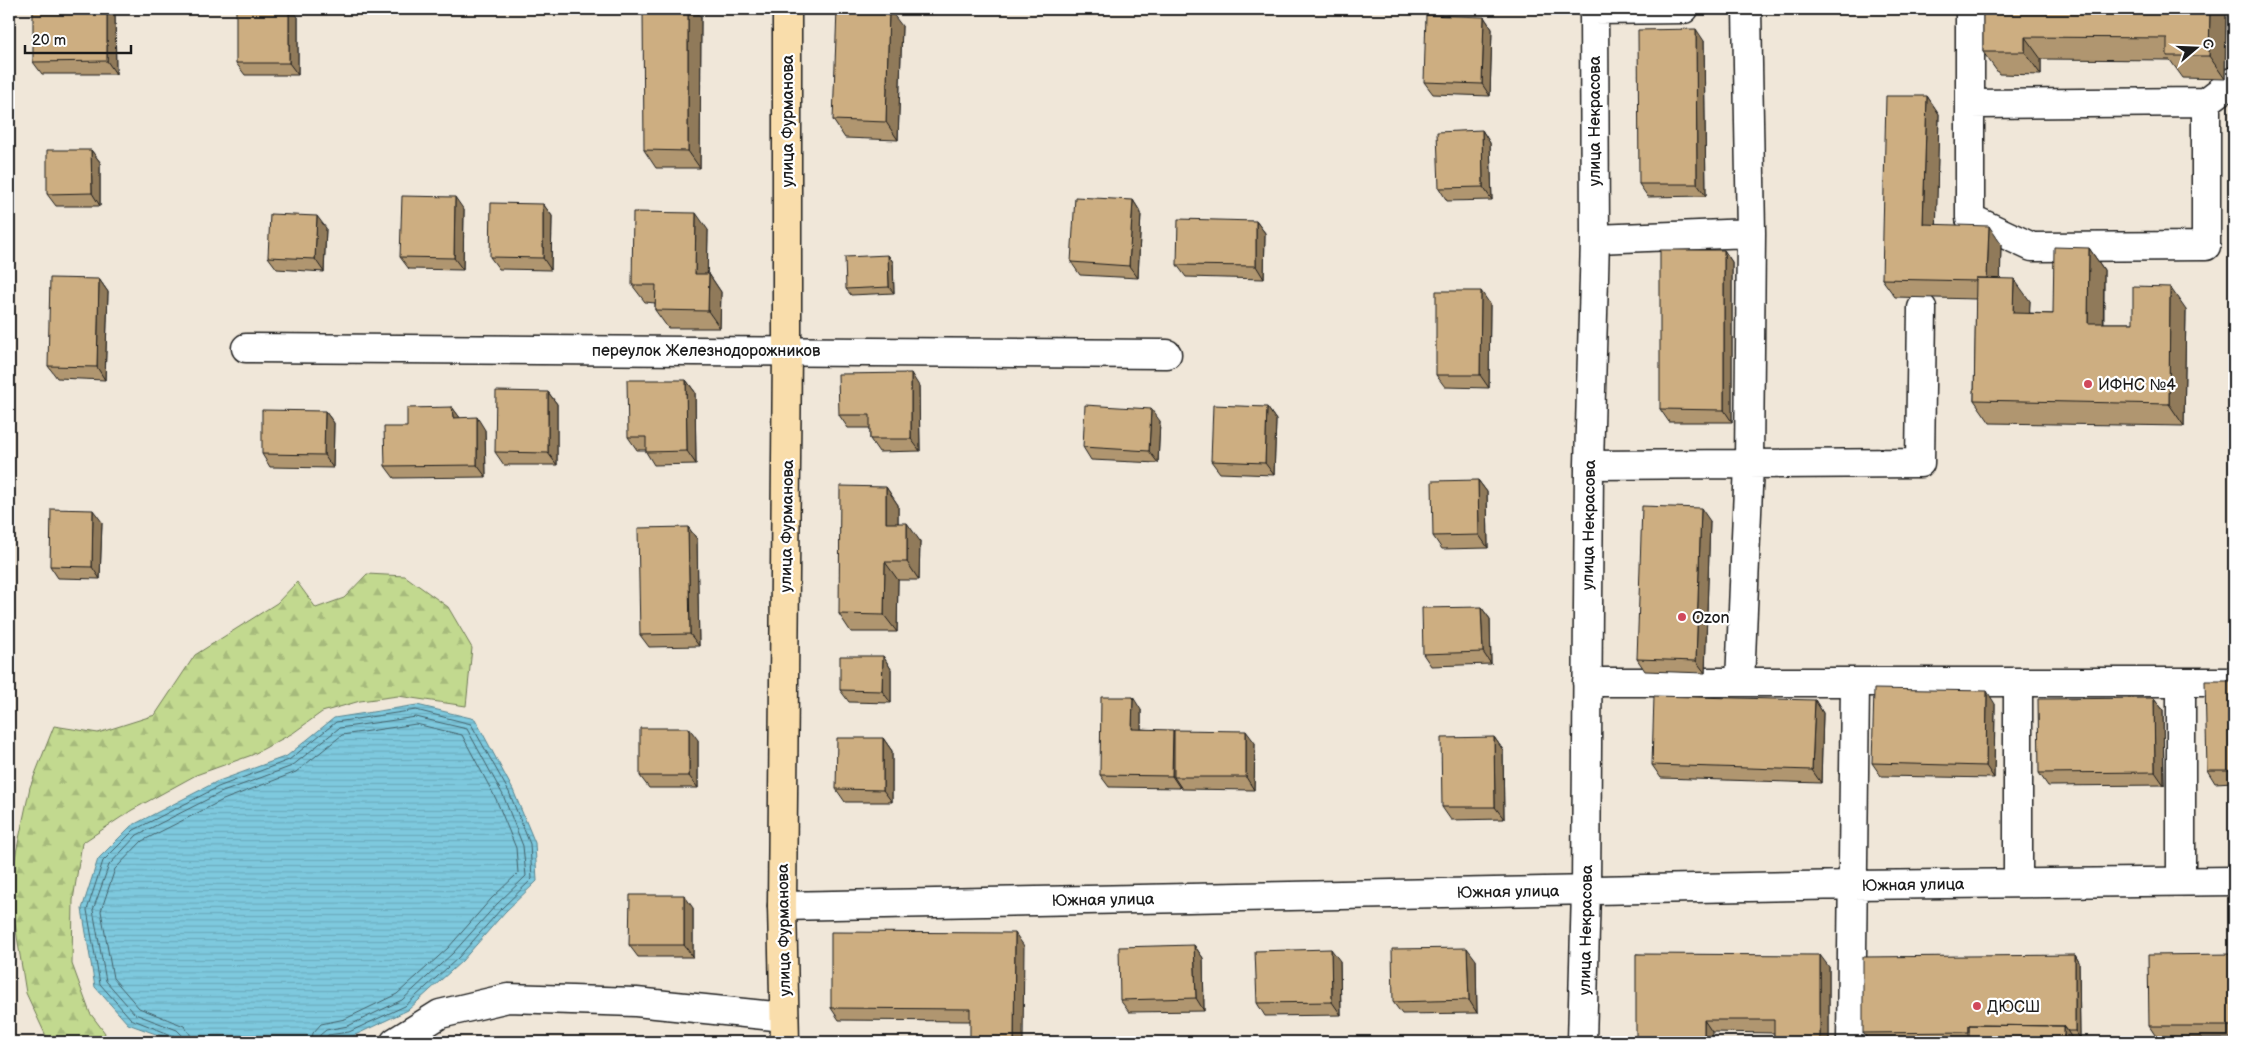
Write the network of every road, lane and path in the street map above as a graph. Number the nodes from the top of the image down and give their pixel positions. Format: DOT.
graph roads {
  1 [pos="787,9"];
  2 [pos="1684,9"];
  3 [pos="1747,9"];
  4 [pos="1970,9"];
  5 [pos="1594,10"];
  6 [pos="2234,81"];
  7 [pos="2206,102"];
  8 [pos="1970,104"];
  9 [pos="1751,233"];
  10 [pos="1595,239"];
  11 [pos="1922,308"];
  12 [pos="246,348"];
  13 [pos="787,350"];
  14 [pos="1167,354"];
  15 [pos="1749,464"];
  16 [pos="1589,465"];
  17 [pos="1587,682"];
  18 [pos="1740,682"];
  19 [pos="1855,682"];
  20 [pos="2018,682"];
  21 [pos="2181,682"];
  22 [pos="2234,682"];
  23 [pos="2234,880"];
  24 [pos="2181,881"];
  25 [pos="2018,883"];
  26 [pos="1852,885"];
  27 [pos="1586,890"];
  28 [pos="782,906"];
  29 [pos="784,1030"];
  30 [pos="395,1042"];
  31 [pos="1582,1042"];
  32 [pos="1851,1042"];
  1 -- 13 [label="main road, улица Фурманова"];
  2 -- 5 [label="street"];
  3 -- 9 [label="street"];
  4 -- 8 [label="street"];
  5 -- 10 [label="street, улица Некрасова"];
  6 -- 7 [label="street"];
  7 -- 8 [label="street"];
  7 -- 8 [label="street"];
  9 -- 10 [label="street"];
  9 -- 15 [label="street"];
  10 -- 16 [label="street, улица Некрасова"];
  11 -- 15 [label="street"];
  12 -- 13 [label="street, переулок Железнодорожников"];
  13 -- 14 [label="street, переулок Железнодорожников"];
  13 -- 28 [label="main road, улица Фурманова"];
  15 -- 16 [label="street"];
  15 -- 18 [label="street"];
  16 -- 17 [label="street, улица Некрасова"];
  17 -- 18 [label="street"];
  17 -- 27 [label="street, улица Некрасова"];
  18 -- 19 [label="street"];
  19 -- 20 [label="street"];
  19 -- 26 [label="street"];
  20 -- 21 [label="street"];
  20 -- 25 [label="street"];
  21 -- 22 [label="street"];
  21 -- 24 [label="street"];
  23 -- 24 [label="street, Южная улица"];
  24 -- 25 [label="street, Южная улица"];
  25 -- 26 [label="street, Южная улица"];
  26 -- 27 [label="street, Южная улица"];
  26 -- 32 [label="street"];
  27 -- 28 [label="street, Южная улица"];
  27 -- 31 [label="street, улица Некрасова"];
  28 -- 29 [label="main road, улица Фурманова"];
  29 -- 30 [label="street"];
}
